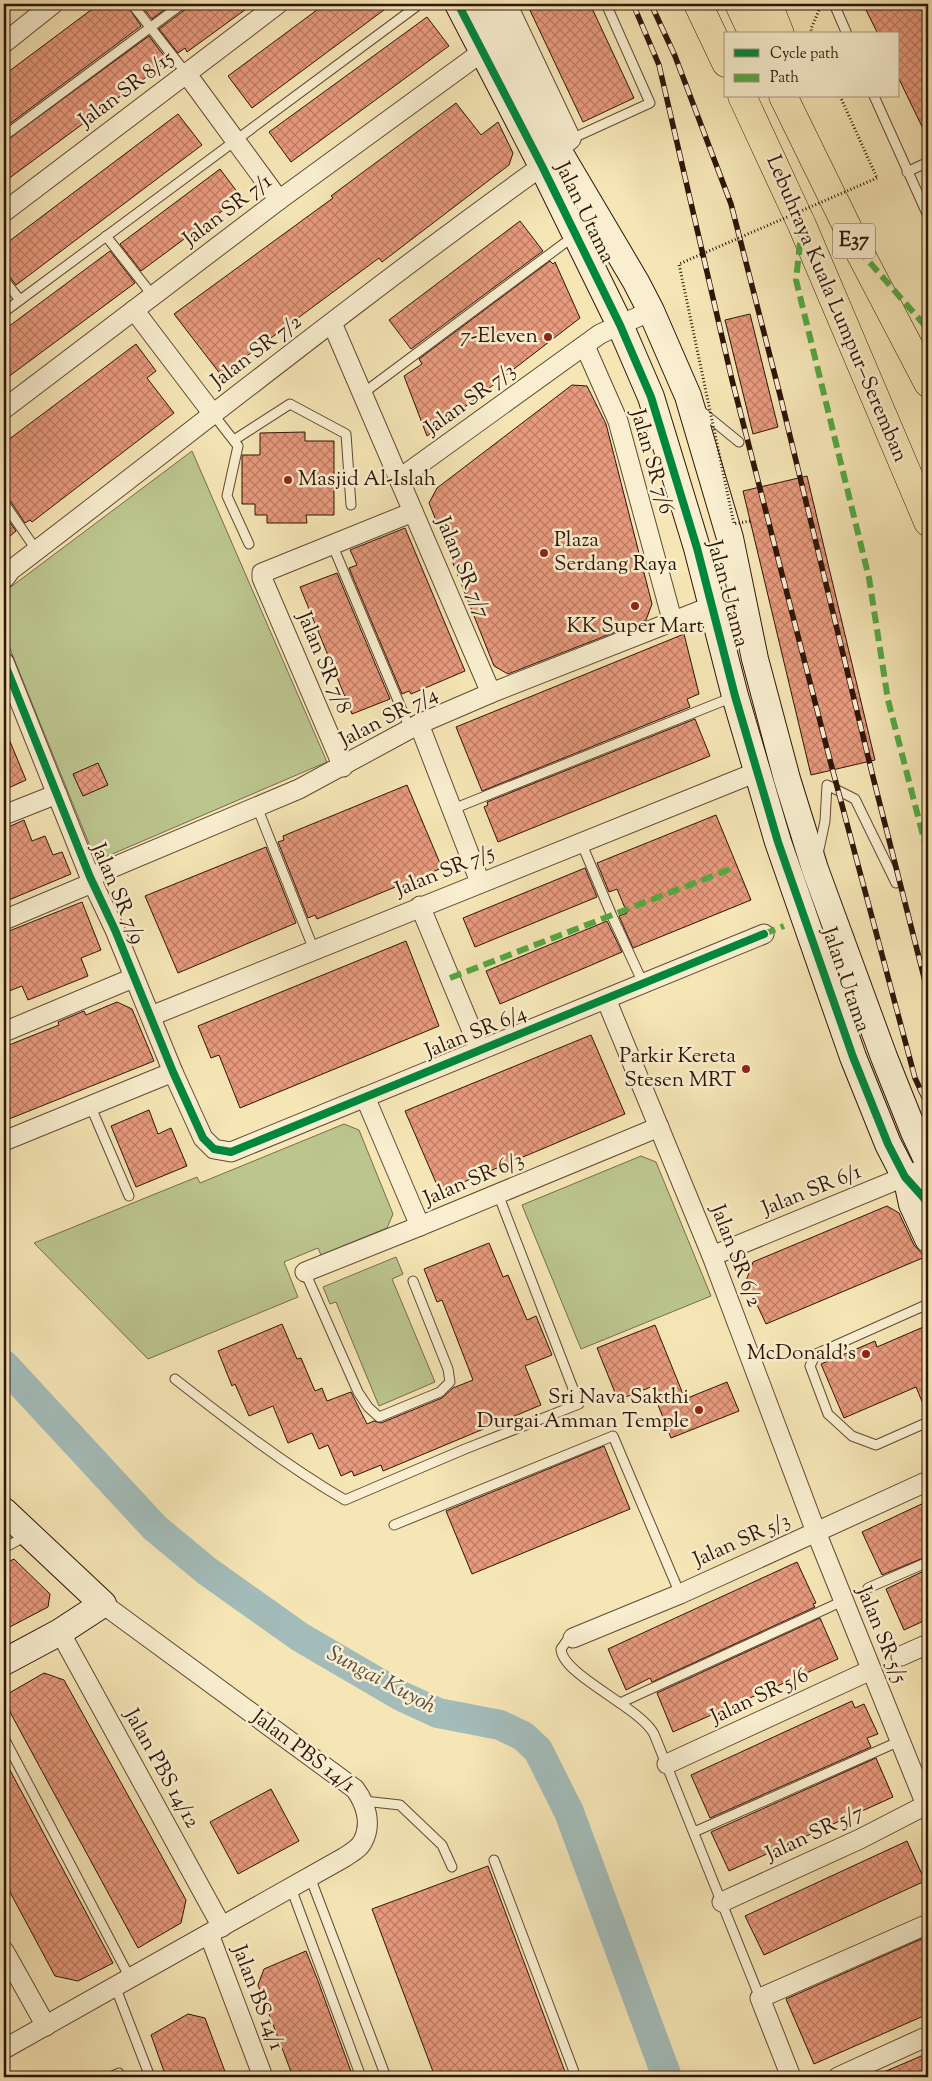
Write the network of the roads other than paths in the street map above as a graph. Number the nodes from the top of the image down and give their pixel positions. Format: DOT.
graph roads {
  1 [pos="53,4"];
  2 [pos="132,4"];
  3 [pos="182,4"];
  4 [pos="278,4"];
  5 [pos="458,4"];
  6 [pos="484,4"];
  7 [pos="507,4"];
  8 [pos="606,4"];
  9 [pos="698,4"];
  10 [pos="739,4"];
  11 [pos="768,4"];
  12 [pos="834,4"];
  13 [pos="417,6"];
  14 [pos="150,27"];
  15 [pos="752,32"];
  16 [pos="779,32"];
  17 [pos="846,32"];
  18 [pos="4,43"];
  19 [pos="482,52"];
  20 [pos="724,59"];
  21 [pos="186,73"];
  22 [pos="743,98"];
  23 [pos="784,98"];
  24 [pos="802,98"];
  25 [pos="875,98"];
  26 [pos="4,136"];
  27 [pos="235,140"];
  28 [pos="808,149"];
  29 [pos="557,152"];
  30 [pos="928,162"];
  31 [pos="907,172"];
  32 [pos="279,200"];
  33 [pos="4,212"];
  34 [pos="928,216"];
  35 [pos="575,235"];
  36 [pos="106,236"];
  37 [pos="4,280"];
  38 [pos="152,296"];
  39 [pos="20,300"];
  40 [pos="134,310"];
  41 [pos="651,311"];
  42 [pos="4,312"];
  43 [pos="332,323"];
  44 [pos="620,325"];
  45 [pos="585,346"];
  46 [pos="928,383"];
  47 [pos="362,394"];
  48 [pos="688,396"];
  49 [pos="4,409"];
  50 [pos="213,414"];
  51 [pos="234,440"];
  52 [pos="739,442"];
  53 [pos="399,479"];
  54 [pos="4,503"];
  55 [pos="351,505"];
  56 [pos="413,512"];
  57 [pos="928,522"];
  58 [pos="249,544"];
  59 [pos="332,544"];
  60 [pos="37,551"];
  61 [pos="4,579"];
  62 [pos="712,606"];
  63 [pos="673,623"];
  64 [pos="4,662"];
  65 [pos="491,693"];
  66 [pos="735,696"];
  67 [pos="10,699"];
  68 [pos="415,727"];
  69 [pos="343,767"];
  70 [pos="757,772"];
  71 [pos="57,794"];
  72 [pos="257,807"];
  73 [pos="452,809"];
  74 [pos="4,815"];
  75 [pos="581,842"];
  76 [pos="815,868"];
  77 [pos="91,880"];
  78 [pos="480,882"];
  79 [pos="896,883"];
  80 [pos="420,906"];
  81 [pos="4,920"];
  82 [pos="764,934"];
  83 [pos="314,950"];
  84 [pos="133,978"];
  85 [pos="643,983"];
  86 [pos="606,999"];
  87 [pos="151,1016"];
  88 [pos="4,1032"];
  89 [pos="480,1050"];
  90 [pos="173,1072"];
  91 [pos="365,1097"];
  92 [pos="90,1105"];
  93 [pos="659,1127"];
  94 [pos="203,1138"];
  95 [pos="4,1141"];
  96 [pos="928,1162"];
  97 [pos="917,1172"];
  98 [pos="498,1194"];
  99 [pos="129,1196"];
  100 [pos="928,1206"];
  101 [pos="420,1226"];
  102 [pos="928,1239"];
  103 [pos="712,1256"];
  104 [pos="305,1272"];
  105 [pos="413,1281"];
  106 [pos="928,1304"];
  107 [pos="175,1379"];
  108 [pos="928,1422"];
  109 [pos="928,1481"];
  110 [pos="4,1511"];
  111 [pos="394,1525"];
  112 [pos="816,1532"];
  113 [pos="28,1535"];
  114 [pos="4,1548"];
  115 [pos="928,1562"];
  116 [pos="868,1588"];
  117 [pos="680,1594"];
  118 [pos="843,1601"];
  119 [pos="103,1604"];
  120 [pos="60,1632"];
  121 [pos="573,1638"];
  122 [pos="928,1644"];
  123 [pos="901,1656"];
  124 [pos="4,1662"];
  125 [pos="871,1670"];
  126 [pos="620,1703"];
  127 [pos="4,1738"];
  128 [pos="900,1740"];
  129 [pos="667,1764"];
  130 [pos="364,1801"];
  131 [pos="927,1808"];
  132 [pos="694,1832"];
  133 [pos="494,1860"];
  134 [pos="452,1867"];
  135 [pos="310,1878"];
  136 [pos="291,1888"];
  137 [pos="722,1902"];
  138 [pos="928,1924"];
  139 [pos="216,1931"];
  140 [pos="4,1951"];
  141 [pos="123,1982"];
  142 [pos="760,1998"];
  143 [pos="46,2026"];
  144 [pos="928,2036"];
  145 [pos="4,2049"];
  146 [pos="110,2077"];
  147 [pos="120,2077"];
  148 [pos="150,2077"];
  149 [pos="263,2077"];
  150 [pos="362,2077"];
  151 [pos="386,2077"];
  152 [pos="576,2077"];
  153 [pos="791,2077"];
  154 [pos="838,2077"];
  1 -- 18 [label="street"];
  2 -- 14 [label="lane"];
  3 -- 14 [label="lane"];
  4 -- 21 [label="street, Jalan SR 8/15"];
  5 -- 19 [label="street, Jalan Utama"];
  6 -- 29 [label="street, Jalan Utama"];
  7 -- 29 [label="street"];
  8 -- 29 [label="lane"];
  9 -- 20 [label="highway"];
  10 -- 15 [label="highway"];
  11 -- 16 [label="highway"];
  12 -- 17 [label="lane"];
  13 -- 27 [label="lane"];
  14 -- 21 [label="lane"];
  14 -- 26 [label="lane"];
  19 -- 29 [label="street, Jalan Utama"];
  19 -- 32 [label="street, Jalan SR 7/1"];
  21 -- 27 [label="street"];
  21 -- 33 [label="street, Jalan SR 8/15"];
  22 -- 57 [label="highway, Lebuhraya Kuala Lumpur–Seremban / E37"];
  23 -- 28 [label="highway, Lebuhraya Kuala Lumpur–Seremban / E37"];
  24 -- 28 [label="highway"];
  25 -- 31 [label="lane"];
  27 -- 32 [label="street"];
  27 -- 36 [label="lane"];
  28 -- 46 [label="highway, Lebuhraya Kuala Lumpur–Seremban / E37"];
  29 -- 35 [label="street, Jalan Utama"];
  29 -- 41 [label="street, Jalan Utama"];
  29 -- 43 [label="street, Jalan SR 7/2"];
  30 -- 31 [label="lane"];
  31 -- 34 [label="lane"];
  32 -- 38 [label="street, Jalan SR 7/1"];
  35 -- 44 [label="street, Jalan Utama"];
  35 -- 47 [label="lane"];
  36 -- 38 [label="lane"];
  36 -- 39 [label="lane"];
  37 -- 39 [label="lane"];
  38 -- 40 [label="street, Jalan SR 7/1"];
  39 -- 42 [label="lane"];
  40 -- 49 [label="street, Jalan SR 7/1"];
  40 -- 50 [label="street"];
  41 -- 44 [label="street, Jalan SR 7/3"];
  41 -- 48 [label="street, Jalan Utama"];
  43 -- 47 [label="street, Jalan SR 7/7"];
  43 -- 50 [label="street, Jalan SR 7/2"];
  44 -- 45 [label="street, Jalan SR 7/3"];
  44 -- 62 [label="street, Jalan Utama"];
  45 -- 53 [label="street, Jalan SR 7/3"];
  45 -- 63 [label="street, Jalan SR 7/6"];
  47 -- 53 [label="street, Jalan SR 7/7"];
  48 -- 52 [label="lane"];
  48 -- 76 [label="street, Jalan Utama"];
  50 -- 51 [label="lane"];
  50 -- 60 [label="street, Jalan SR 7/2"];
  51 -- 55 [label="lane"];
  51 -- 58 [label="lane"];
  53 -- 56 [label="street, Jalan SR 7/7"];
  54 -- 60 [label="lane"];
  56 -- 59 [label="street"];
  56 -- 65 [label="street, Jalan SR 7/7"];
  59 -- 68 [label="lane"];
  59 -- 69 [label="street, Jalan SR 7/8"];
  60 -- 61 [label="street, Jalan SR 7/2"];
  62 -- 63 [label="street, Jalan SR 7/4"];
  62 -- 66 [label="street, Jalan Utama"];
  63 -- 65 [label="street, Jalan SR 7/4"];
  64 -- 67 [label="street, Jalan SR 7/9"];
  65 -- 68 [label="street, Jalan SR 7/4"];
  66 -- 70 [label="street, Jalan Utama"];
  66 -- 73 [label="lane"];
  67 -- 71 [label="street, Jalan SR 7/9"];
  68 -- 69 [label="street, Jalan SR 7/4"];
  68 -- 73 [label="street"];
  69 -- 72 [label="street, Jalan SR 7/4"];
  70 -- 75 [label="street, Jalan SR 7/5"];
  70 -- 97 [label="street, Jalan Utama"];
  71 -- 74 [label="street"];
  71 -- 77 [label="street, Jalan SR 7/9"];
  72 -- 77 [label="street, Jalan SR 7/4"];
  72 -- 83 [label="lane"];
  73 -- 78 [label="street"];
  75 -- 78 [label="street, Jalan SR 7/5"];
  75 -- 85 [label="lane"];
  76 -- 79 [label="lane"];
  76 -- 96 [label="street, Jalan Utama"];
  77 -- 81 [label="street, Jalan SR 7/4"];
  77 -- 84 [label="street, Jalan SR 7/9"];
  78 -- 80 [label="street, Jalan SR 7/5"];
  80 -- 83 [label="street, Jalan SR 7/5"];
  80 -- 89 [label="street"];
  82 -- 85 [label="street, Jalan SR 6/4"];
  83 -- 87 [label="street, Jalan SR 7/5"];
  84 -- 87 [label="street, Jalan SR 7/9"];
  84 -- 88 [label="street"];
  85 -- 86 [label="street, Jalan SR 6/4"];
  86 -- 89 [label="street, Jalan SR 6/4"];
  86 -- 93 [label="street, Jalan SR 6/2"];
  87 -- 90 [label="street, Jalan SR 7/9"];
  89 -- 91 [label="street, Jalan SR 6/4"];
  90 -- 92 [label="street"];
  90 -- 94 [label="street, Jalan SR 7/9"];
  91 -- 94 [label="street, Jalan SR 6/4"];
  91 -- 101 [label="street"];
  92 -- 95 [label="street"];
  92 -- 99 [label="lane"];
  93 -- 98 [label="street, Jalan SR 6/3"];
  93 -- 103 [label="street, Jalan SR 6/2"];
  97 -- 100 [label="street, Jalan Utama"];
  97 -- 102 [label="street"];
  97 -- 103 [label="street, Jalan SR 6/1"];
  98 -- 101 [label="street, Jalan SR 6/3"];
  98 -- 107 [label="lane"];
  101 -- 104 [label="street, Jalan SR 6/3"];
  103 -- 112 [label="street, Jalan SR 6/2"];
  104 -- 105 [label="lane"];
  106 -- 108 [label="lane"];
  109 -- 112 [label="street, Jalan SR 5/3"];
  110 -- 113 [label="street, Jalan PBS 14/1"];
  111 -- 117 [label="lane"];
  112 -- 117 [label="street, Jalan SR 5/3"];
  112 -- 118 [label="street, Jalan SR 5/5"];
  113 -- 114 [label="lane"];
  113 -- 119 [label="street, Jalan PBS 14/1"];
  115 -- 116 [label="lane"];
  117 -- 121 [label="street, Jalan SR 5/3"];
  118 -- 125 [label="street, Jalan SR 5/5"];
  118 -- 126 [label="lane"];
  119 -- 120 [label="street"];
  119 -- 130 [label="street, Jalan PBS 14/1"];
  120 -- 124 [label="street"];
  120 -- 139 [label="street, Jalan PBS 14/12"];
  121 -- 126 [label="lane"];
  122 -- 123 [label="street"];
  125 -- 128 [label="street, Jalan SR 5/5"];
  125 -- 129 [label="street, Jalan SR 5/6"];
  126 -- 129 [label="lane"];
  127 -- 141 [label="lane"];
  128 -- 131 [label="street, Jalan SR 5/5"];
  128 -- 132 [label="lane"];
  129 -- 132 [label="lane"];
  130 -- 134 [label="lane"];
  130 -- 135 [label="street, Jalan PBS 14/1"];
  131 -- 137 [label="street, Jalan SR 5/7"];
  132 -- 137 [label="lane"];
  133 -- 152 [label="lane"];
  135 -- 136 [label="street, Jalan PBS 14/1"];
  135 -- 151 [label="lane"];
  136 -- 139 [label="street, Jalan PBS 14/1"];
  136 -- 150 [label="lane"];
  137 -- 142 [label="lane"];
  138 -- 142 [label="street"];
  139 -- 141 [label="street, Jalan PBS 14/1"];
  139 -- 149 [label="street, Jalan BS 14/1"];
  140 -- 143 [label="street"];
  141 -- 143 [label="street, Jalan PBS 14/1"];
  141 -- 148 [label="lane"];
  142 -- 153 [label="street"];
  143 -- 145 [label="street, Jalan PBS 14/1"];
  144 -- 154 [label="street"];
  146 -- 147 [label="lane"];
}
